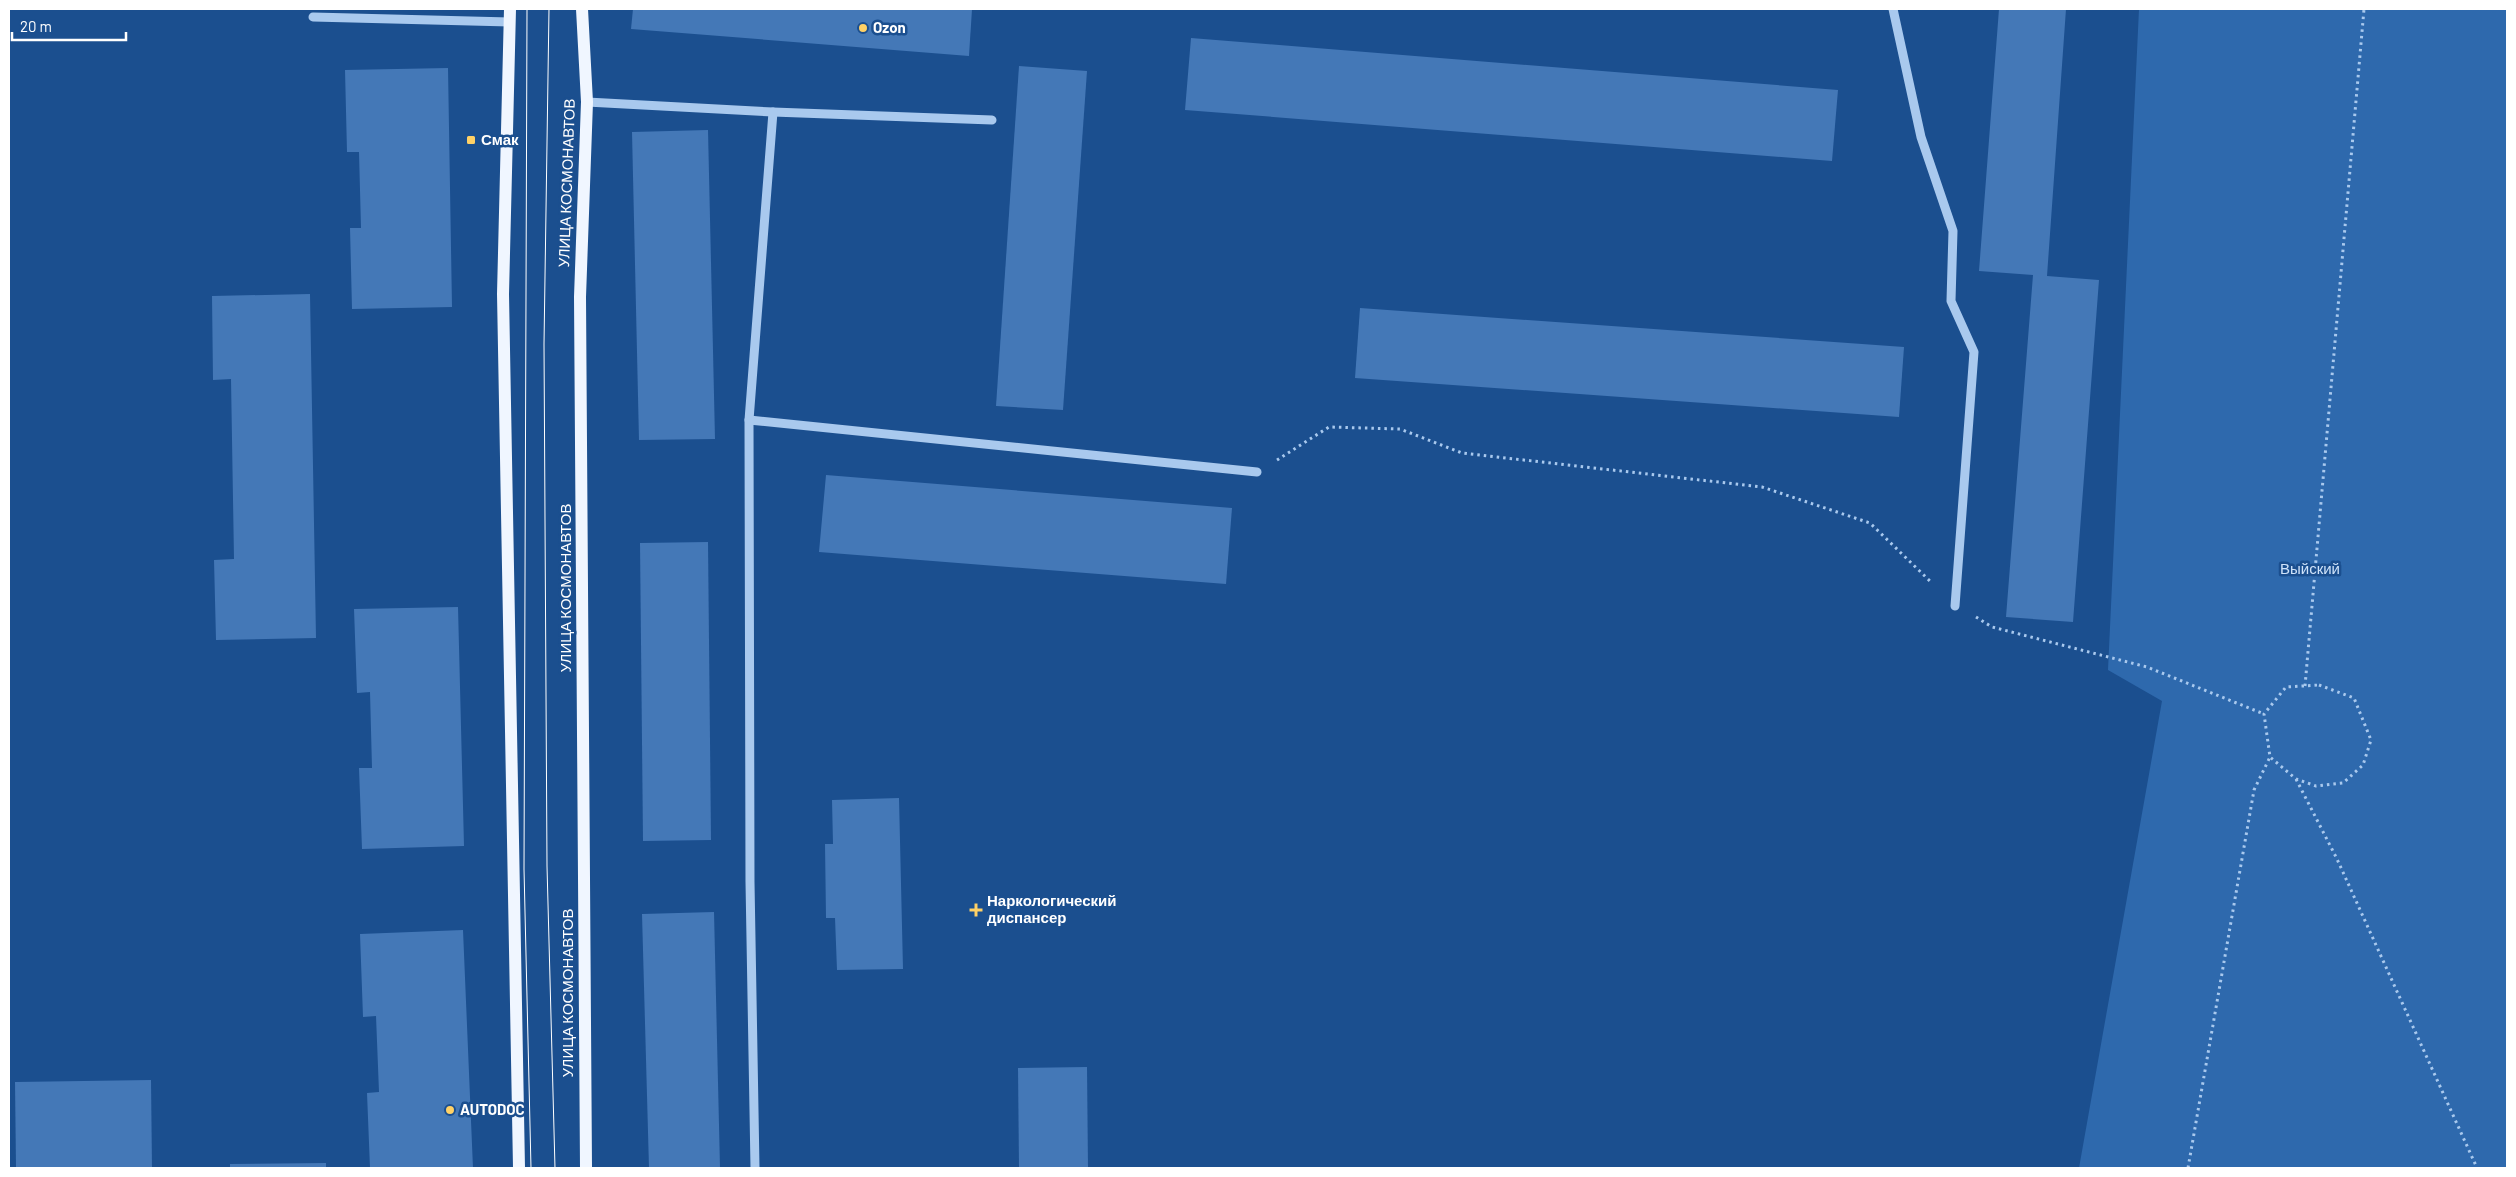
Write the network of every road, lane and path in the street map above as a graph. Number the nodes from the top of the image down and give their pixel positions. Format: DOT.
graph roads {
  1 [pos="510,9"];
  2 [pos="582,9"];
  3 [pos="1894,9"];
  4 [pos="2364,9"];
  5 [pos="313,17"];
  6 [pos="510,22"];
  7 [pos="587,102"];
  8 [pos="773,112"];
  9 [pos="992,120"];
  10 [pos="749,420"];
  11 [pos="1257,472"];
  12 [pos="1955,606"];
  13 [pos="2305,686"];
  14 [pos="2264,714"];
  15 [pos="2270,757"];
  16 [pos="2296,779"];
  17 [pos="519,1168"];
  18 [pos="586,1168"];
  19 [pos="755,1168"];
  20 [pos="2188,1168"];
  21 [pos="2478,1168"];
  1 -- 6 [label="main road"];
  2 -- 7 [label="main road, УЛИЦА КОСМОНАВТОВ"];
  3 -- 12 [label="lane"];
  4 -- 13 [label="path"];
  5 -- 6 [label="lane"];
  6 -- 17 [label="main road"];
  7 -- 8 [label="lane"];
  7 -- 18 [label="main road, УЛИЦА КОСМОНАВТОВ"];
  8 -- 9 [label="lane"];
  8 -- 10 [label="lane"];
  10 -- 11 [label="lane"];
  10 -- 19 [label="lane"];
  11 -- 12 [label="path"];
  12 -- 14 [label="path"];
  13 -- 14 [label="path"];
  13 -- 16 [label="path"];
  14 -- 15 [label="path"];
  15 -- 16 [label="path"];
  15 -- 20 [label="path"];
  16 -- 21 [label="path"];
}
